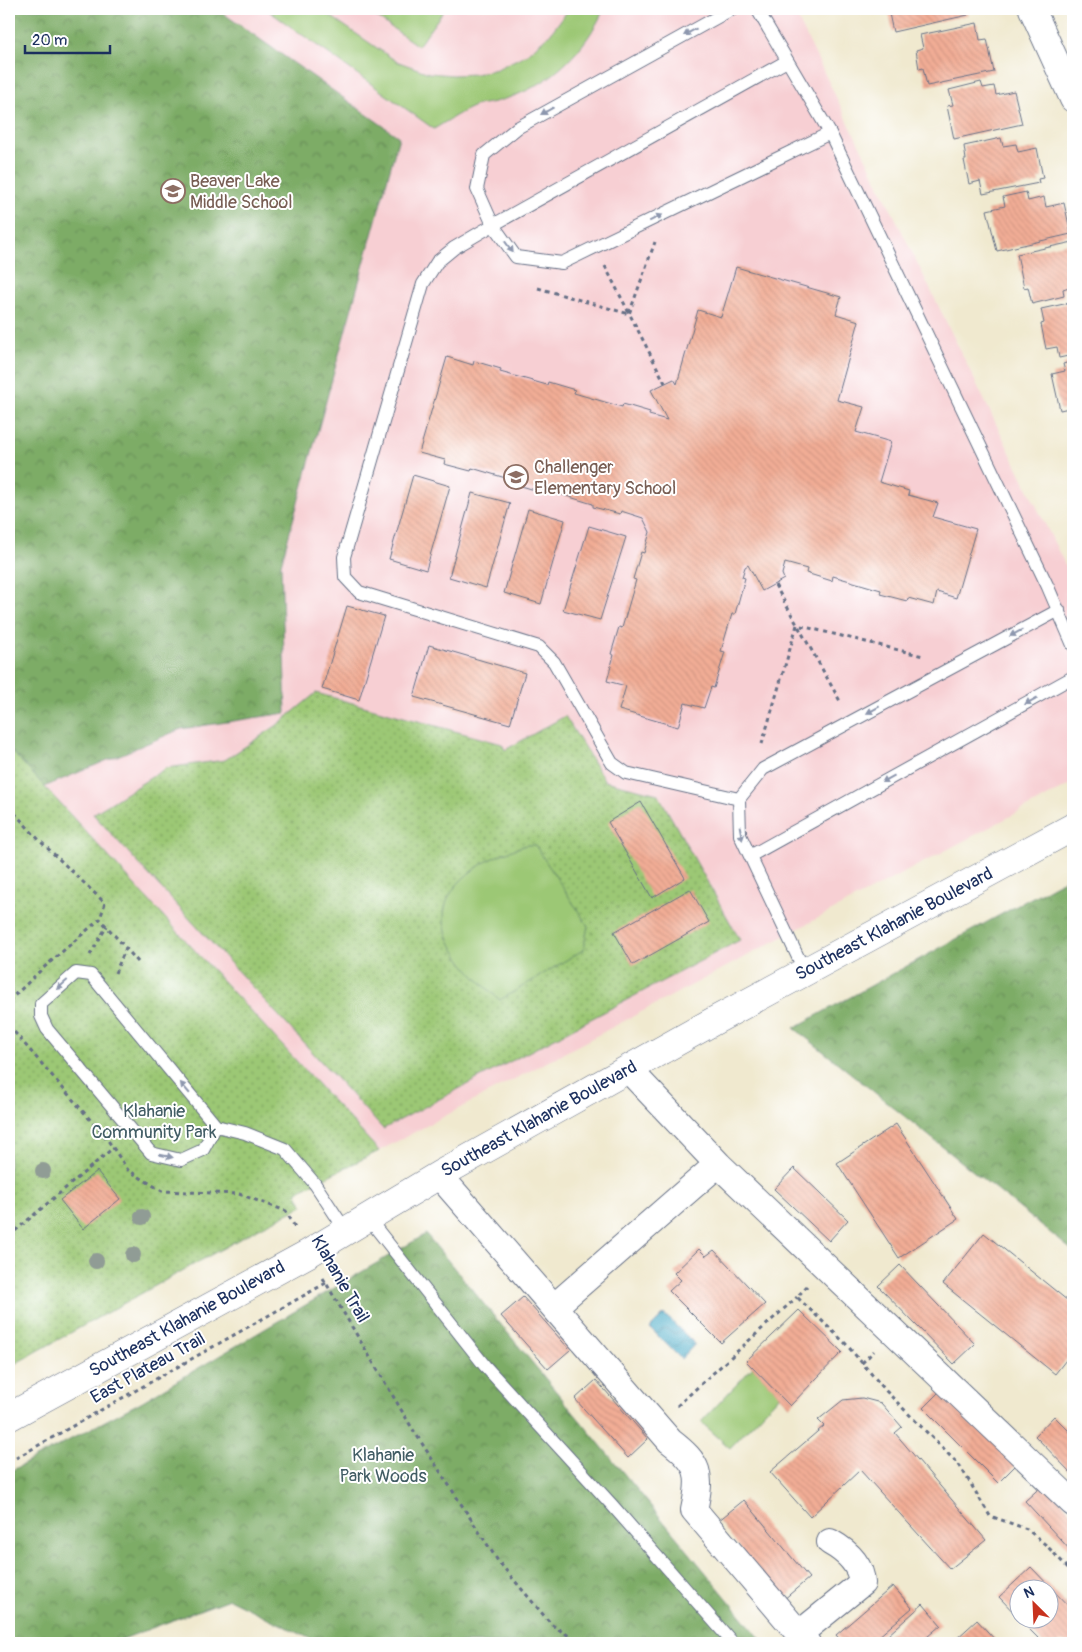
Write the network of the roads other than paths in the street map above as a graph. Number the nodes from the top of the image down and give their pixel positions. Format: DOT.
graph roads {
  1 [pos="732,9"];
  2 [pos="757,9"];
  3 [pos="1032,9"];
  4 [pos="787,61"];
  5 [pos="1073,99"];
  6 [pos="830,133"];
  7 [pos="493,225"];
  8 [pos="1059,610"];
  9 [pos="1073,645"];
  10 [pos="1073,677"];
  11 [pos="739,799"];
  12 [pos="1073,827"];
  13 [pos="750,856"];
  14 [pos="805,972"];
  15 [pos="628,1069"];
  16 [pos="216,1126"];
  17 [pos="718,1164"];
  18 [pos="439,1176"];
  19 [pos="357,1225"];
  20 [pos="554,1307"];
  21 [pos="9,1417"];
  22 [pos="1073,1503"];
  23 [pos="830,1542"];
  24 [pos="803,1639"];
  25 [pos="733,1643"];
  1 -- 7 [label="lane, one-way"];
  2 -- 4 [label="lane"];
  3 -- 5 [label="street"];
  4 -- 6 [label="lane"];
  4 -- 7 [label="lane"];
  7 -- 6 [label="lane, one-way"];
  6 -- 8 [label="lane"];
  7 -- 11 [label="lane"];
  8 -- 9 [label="lane"];
  8 -- 11 [label="lane, one-way"];
  10 -- 13 [label="lane, one-way"];
  11 -- 13 [label="lane, one-way"];
  12 -- 14 [label="street, Southeast Klahanie Boulevard"];
  13 -- 14 [label="lane"];
  14 -- 15 [label="street, Southeast Klahanie Boulevard"];
  15 -- 17 [label="street"];
  15 -- 18 [label="street, Southeast Klahanie Boulevard"];
  16 -- 16 [label="lane, one-way"];
  16 -- 19 [label="lane"];
  17 -- 20 [label="street"];
  17 -- 22 [label="street"];
  18 -- 19 [label="street, Southeast Klahanie Boulevard"];
  18 -- 20 [label="street"];
  19 -- 21 [label="street, Southeast Klahanie Boulevard"];
  19 -- 25 [label="lane"];
  20 -- 24 [label="street"];
  23 -- 24 [label="street"];
}
